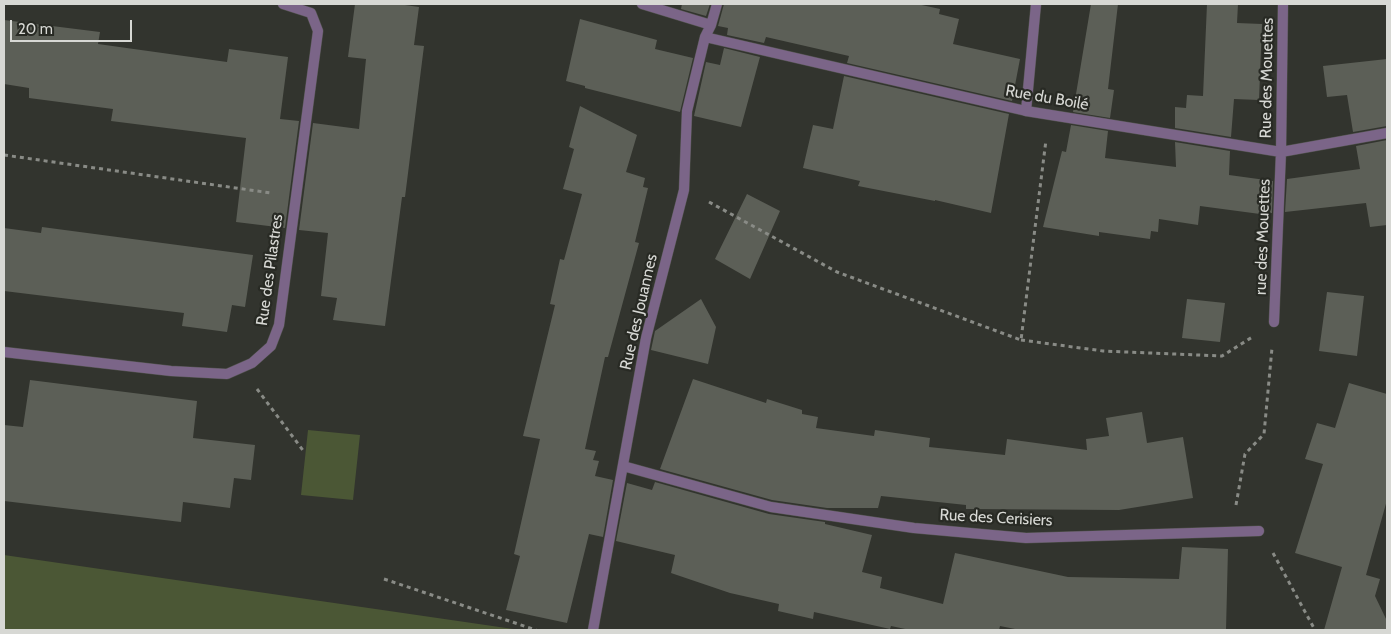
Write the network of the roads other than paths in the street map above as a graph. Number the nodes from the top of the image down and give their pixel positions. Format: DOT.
graph roads {
  1 [pos="283,4"];
  2 [pos="642,4"];
  3 [pos="717,4"];
  4 [pos="1036,4"];
  5 [pos="1284,4"];
  6 [pos="711,25"];
  7 [pos="705,37"];
  8 [pos="1026,110"];
  9 [pos="1387,134"];
  10 [pos="1281,152"];
  11 [pos="1274,322"];
  12 [pos="4,352"];
  13 [pos="623,466"];
  14 [pos="1259,531"];
  15 [pos="593,630"];
  1 -- 12 [label="street, Rue des Pilastres"];
  2 -- 6 [label="street"];
  3 -- 6 [label="street, Rue des Jouannes"];
  4 -- 8 [label="street"];
  5 -- 10 [label="street, Rue des Mouettes"];
  6 -- 7 [label="street, Rue des Jouannes"];
  7 -- 8 [label="street, Rue du Boilé"];
  7 -- 13 [label="street, Rue des Jouannes"];
  8 -- 10 [label="street, Rue du Boilé"];
  9 -- 10 [label="street, Rue du Boilé"];
  10 -- 11 [label="street, rue des Mouettes"];
  13 -- 14 [label="street, Rue des Cerisiers"];
  13 -- 15 [label="street, Rue des Jouannes"];
}
